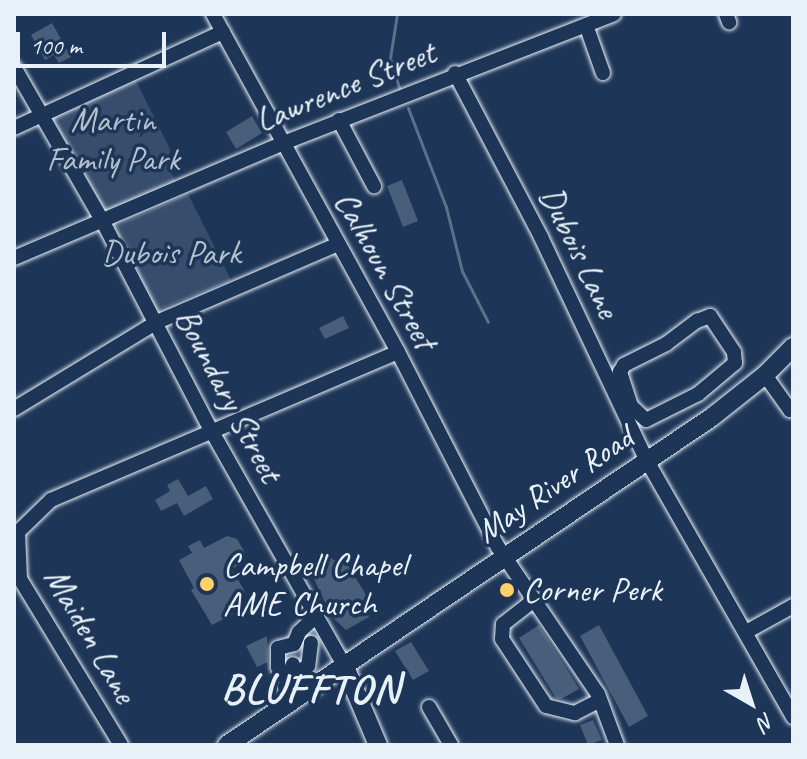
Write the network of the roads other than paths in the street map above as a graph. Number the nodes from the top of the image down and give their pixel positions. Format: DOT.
graph roads {
  1 [pos="213,14"];
  2 [pos="614,14"];
  3 [pos="586,25"];
  4 [pos="223,32"];
  5 [pos="14,67"];
  6 [pos="455,73"];
  7 [pos="603,73"];
  8 [pos="41,113"];
  9 [pos="339,120"];
  10 [pos="14,128"];
  11 [pos="281,144"];
  12 [pos="374,186"];
  13 [pos="102,220"];
  14 [pos="338,244"];
  15 [pos="14,258"];
  16 [pos="157,322"];
  17 [pos="792,351"];
  18 [pos="398,352"];
  19 [pos="765,375"];
  20 [pos="698,394"];
  21 [pos="14,409"];
  22 [pos="793,409"];
  23 [pos="712,417"];
  24 [pos="211,430"];
  25 [pos="646,459"];
  26 [pos="16,528"];
  27 [pos="504,556"];
  28 [pos="534,600"];
  29 [pos="793,607"];
  30 [pos="316,616"];
  31 [pos="325,632"];
  32 [pos="746,632"];
  33 [pos="311,643"];
  34 [pos="294,654"];
  35 [pos="345,667"];
  36 [pos="287,679"];
  37 [pos="600,700"];
  38 [pos="290,703"];
  39 [pos="429,707"];
  40 [pos="793,717"];
  41 [pos="121,745"];
  42 [pos="227,745"];
  43 [pos="378,745"];
  44 [pos="451,745"];
  45 [pos="617,745"];
  1 -- 4 [label="street, Calhoun Street"];
  2 -- 3 [label="street, Lawrence Street"];
  3 -- 6 [label="street, Lawrence Street"];
  3 -- 7 [label="street"];
  4 -- 8 [label="street"];
  4 -- 11 [label="street, Calhoun Street"];
  5 -- 8 [label="street, Boundary Street"];
  6 -- 9 [label="street, Lawrence Street"];
  6 -- 25 [label="street, Dubois Lane"];
  8 -- 10 [label="street"];
  8 -- 13 [label="street, Boundary Street"];
  9 -- 11 [label="street, Lawrence Street"];
  9 -- 12 [label="street"];
  11 -- 13 [label="street, Lawrence Street"];
  11 -- 14 [label="street, Calhoun Street"];
  13 -- 15 [label="street, Lawrence Street"];
  13 -- 16 [label="street, Boundary Street"];
  14 -- 16 [label="street"];
  14 -- 18 [label="street, Calhoun Street"];
  16 -- 21 [label="street"];
  16 -- 24 [label="street, Boundary Street"];
  17 -- 19 [label="main road, May River Road"];
  18 -- 24 [label="street, Maiden Lane"];
  18 -- 27 [label="street, Calhoun Street"];
  19 -- 22 [label="street"];
  19 -- 23 [label="main road, May River Road"];
  20 -- 20 [label="street"];
  20 -- 23 [label="street"];
  23 -- 25 [label="main road, May River Road"];
  24 -- 26 [label="street, Maiden Lane"];
  24 -- 30 [label="street, Boundary Street"];
  25 -- 27 [label="main road, May River Road"];
  25 -- 32 [label="street, Dubois Lane"];
  26 -- 41 [label="street, Maiden Lane"];
  27 -- 28 [label="street, Calhoun Street"];
  27 -- 35 [label="main road, May River Road"];
  28 -- 37 [label="street, Calhoun Street"];
  28 -- 37 [label="street"];
  29 -- 32 [label="street"];
  30 -- 31 [label="street, Boundary Street"];
  30 -- 34 [label="street"];
  31 -- 33 [label="street"];
  31 -- 35 [label="street, Boundary Street"];
  32 -- 40 [label="street, Dubois Lane"];
  33 -- 34 [label="street"];
  33 -- 36 [label="street"];
  34 -- 36 [label="street"];
  34 -- 36 [label="street"];
  35 -- 38 [label="main road, May River Road"];
  35 -- 43 [label="main road"];
  36 -- 38 [label="street"];
  37 -- 45 [label="street, Calhoun Street"];
  38 -- 42 [label="main road, May River Road"];
  39 -- 44 [label="street"];
}
